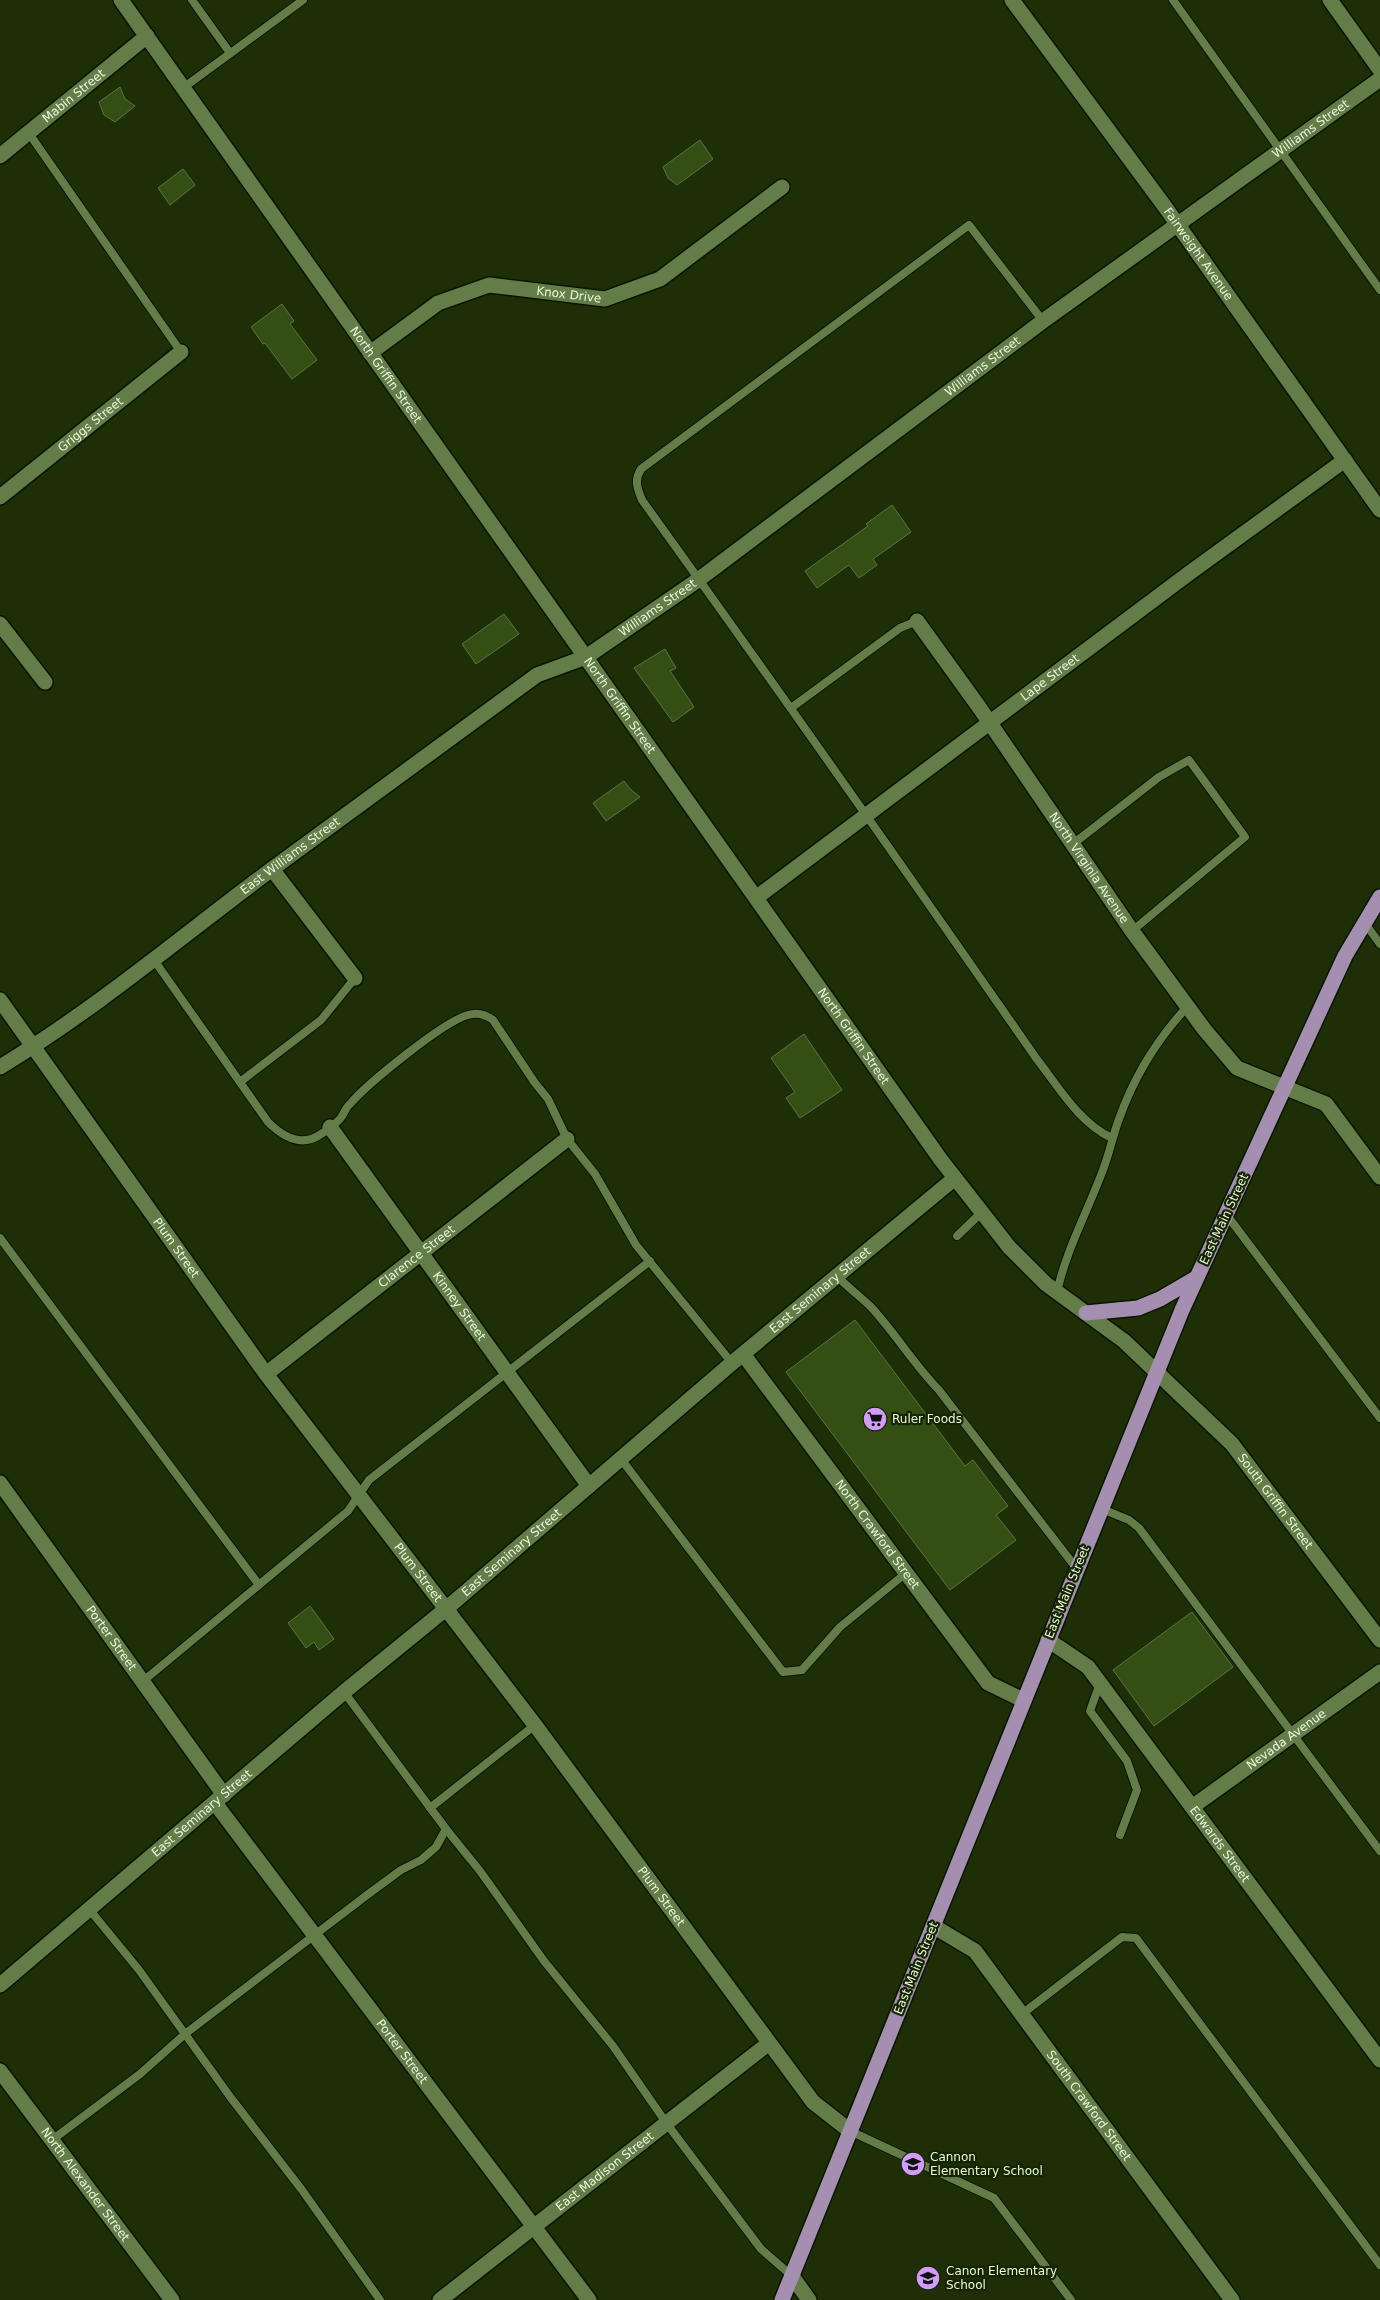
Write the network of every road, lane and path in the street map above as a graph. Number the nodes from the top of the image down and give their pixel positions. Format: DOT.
graph roads {
  1 [pos="121,0"];
  2 [pos="192,0"];
  3 [pos="303,0"];
  4 [pos="1012,0"];
  5 [pos="1173,0"];
  6 [pos="1330,0"];
  7 [pos="147,36"];
  8 [pos="230,53"];
  9 [pos="1380,70"];
  10 [pos="1380,78"];
  11 [pos="183,88"];
  12 [pos="28,132"];
  13 [pos="1280,150"];
  14 [pos="0,156"];
  15 [pos="782,187"];
  16 [pos="1177,224"];
  17 [pos="1380,290"];
  18 [pos="1043,321"];
  19 [pos="181,352"];
  20 [pos="370,353"];
  21 [pos="1345,460"];
  22 [pos="0,497"];
  23 [pos="1380,510"];
  24 [pos="698,580"];
  25 [pos="917,621"];
  26 [pos="0,624"];
  27 [pos="586,657"];
  28 [pos="45,682"];
  29 [pos="791,708"];
  30 [pos="988,723"];
  31 [pos="867,815"];
  32 [pos="1073,844"];
  33 [pos="272,870"];
  34 [pos="756,897"];
  35 [pos="1380,897"];
  36 [pos="1364,922"];
  37 [pos="1132,931"];
  38 [pos="1380,944"];
  39 [pos="154,960"];
  40 [pos="355,978"];
  41 [pos="0,1000"];
  42 [pos="1188,1006"];
  43 [pos="34,1046"];
  44 [pos="0,1067"];
  45 [pos="240,1082"];
  46 [pos="1284,1087"];
  47 [pos="330,1128"];
  48 [pos="1112,1138"];
  49 [pos="567,1140"];
  50 [pos="1380,1177"];
  51 [pos="955,1178"];
  52 [pos="982,1212"];
  53 [pos="1226,1214"];
  54 [pos="957,1236"];
  55 [pos="0,1238"];
  56 [pos="421,1255"];
  57 [pos="650,1261"];
  58 [pos="836,1275"];
  59 [pos="1196,1278"];
  60 [pos="1056,1292"];
  61 [pos="1086,1313"];
  62 [pos="738,1358"];
  63 [pos="506,1373"];
  64 [pos="266,1374"];
  65 [pos="1158,1374"];
  66 [pos="1380,1418"];
  67 [pos="621,1459"];
  68 [pos="0,1483"];
  69 [pos="588,1486"];
  70 [pos="359,1494"];
  71 [pos="1102,1509"];
  72 [pos="1076,1569"];
  73 [pos="906,1573"];
  74 [pos="259,1585"];
  75 [pos="446,1608"];
  76 [pos="1048,1640"];
  77 [pos="1380,1640"];
  78 [pos="1380,1672"];
  79 [pos="142,1682"];
  80 [pos="1100,1683"];
  81 [pos="344,1692"];
  82 [pos="1024,1700"];
  83 [pos="535,1725"];
  84 [pos="1293,1734"];
  85 [pos="219,1799"];
  86 [pos="1192,1807"];
  87 [pos="430,1808"];
  88 [pos="446,1829"];
  89 [pos="1120,1835"];
  90 [pos="1380,1852"];
  91 [pos="89,1909"];
  92 [pos="933,1926"];
  93 [pos="315,1935"];
  94 [pos="0,1986"];
  95 [pos="1022,2014"];
  96 [pos="185,2034"];
  97 [pos="769,2043"];
  98 [pos="1380,2060"];
  99 [pos="0,2071"];
  100 [pos="667,2124"];
  101 [pos="850,2131"];
  102 [pos="52,2140"];
  103 [pos="534,2226"];
  104 [pos="1380,2265"];
  105 [pos="792,2276"];
  106 [pos="172,2300"];
  107 [pos="380,2300"];
  108 [pos="440,2300"];
  109 [pos="589,2300"];
  110 [pos="782,2300"];
  111 [pos="809,2300"];
  112 [pos="1071,2300"];
  113 [pos="1232,2300"];
  1 -- 7 [label="street, North Griffin Street"];
  2 -- 8 [label="lane"];
  3 -- 8 [label="lane"];
  4 -- 16 [label="street, Fairweight Avenue"];
  5 -- 13 [label="lane"];
  6 -- 9 [label="street"];
  7 -- 11 [label="street, North Griffin Street"];
  7 -- 12 [label="street, Mabin Street"];
  8 -- 11 [label="lane"];
  10 -- 13 [label="street, Williams Street"];
  11 -- 20 [label="street, North Griffin Street"];
  12 -- 14 [label="street, Mabin Street"];
  12 -- 19 [label="lane"];
  13 -- 16 [label="street, Williams Street"];
  13 -- 17 [label="lane"];
  15 -- 20 [label="street, Knox Drive"];
  16 -- 18 [label="street, Williams Street"];
  16 -- 21 [label="street, Fairweight Avenue"];
  18 -- 24 [label="street, Williams Street"];
  18 -- 24 [label="lane"];
  19 -- 22 [label="street, Griggs Street"];
  20 -- 27 [label="street, North Griffin Street"];
  21 -- 23 [label="street, Fairweight Avenue"];
  21 -- 30 [label="street, Lape Street"];
  24 -- 27 [label="street, Williams Street"];
  24 -- 29 [label="lane"];
  25 -- 29 [label="lane"];
  25 -- 30 [label="street, North Virginia Avenue"];
  26 -- 28 [label="street"];
  27 -- 33 [label="street, East Williams Street"];
  27 -- 34 [label="street, North Griffin Street"];
  29 -- 31 [label="lane"];
  30 -- 31 [label="street, Lape Street"];
  30 -- 32 [label="street, North Virginia Avenue"];
  31 -- 34 [label="street, Lape Street"];
  31 -- 48 [label="lane"];
  32 -- 37 [label="street, North Virginia Avenue"];
  32 -- 37 [label="lane"];
  33 -- 39 [label="street, East Williams Street"];
  33 -- 40 [label="street"];
  34 -- 51 [label="street, North Griffin Street"];
  35 -- 36 [label="main road, East Main Street"];
  36 -- 38 [label="lane"];
  36 -- 46 [label="main road, East Main Street"];
  37 -- 42 [label="street, North Virginia Avenue"];
  39 -- 43 [label="street, East Williams Street"];
  39 -- 45 [label="lane"];
  40 -- 45 [label="lane"];
  41 -- 43 [label="street, Plum Street"];
  42 -- 46 [label="street, North Virginia Avenue"];
  42 -- 48 [label="lane"];
  43 -- 44 [label="street, East Williams Street"];
  43 -- 64 [label="street, Plum Street"];
  45 -- 47 [label="lane"];
  46 -- 50 [label="street, North Virginia Avenue"];
  46 -- 53 [label="main road, East Main Street"];
  47 -- 49 [label="lane"];
  47 -- 56 [label="street, Kinney Street"];
  48 -- 60 [label="lane"];
  49 -- 56 [label="street, Clarence Street"];
  49 -- 57 [label="lane"];
  51 -- 52 [label="street, North Griffin Street"];
  51 -- 58 [label="street, East Seminary Street"];
  52 -- 54 [label="lane"];
  52 -- 60 [label="street, North Griffin Street"];
  53 -- 59 [label="main road, East Main Street"];
  53 -- 66 [label="lane"];
  55 -- 74 [label="lane"];
  56 -- 63 [label="street, Kinney Street"];
  56 -- 64 [label="street, Clarence Street"];
  57 -- 62 [label="lane"];
  57 -- 63 [label="lane"];
  58 -- 62 [label="street, East Seminary Street"];
  58 -- 72 [label="lane"];
  59 -- 61 [label="main road"];
  59 -- 65 [label="main road, East Main Street"];
  60 -- 61 [label="street, North Griffin Street"];
  61 -- 65 [label="street, North Griffin Street"];
  62 -- 67 [label="street, East Seminary Street"];
  62 -- 73 [label="street, North Crawford Street"];
  63 -- 69 [label="street, Kinney Street"];
  63 -- 70 [label="lane"];
  64 -- 70 [label="street, Plum Street"];
  65 -- 71 [label="main road, East Main Street"];
  65 -- 77 [label="street, South Griffin Street"];
  67 -- 69 [label="street, East Seminary Street"];
  67 -- 73 [label="lane"];
  68 -- 79 [label="street, Porter Street"];
  69 -- 75 [label="street, East Seminary Street"];
  70 -- 74 [label="lane"];
  70 -- 75 [label="street, Plum Street"];
  71 -- 72 [label="main road, East Main Street"];
  71 -- 84 [label="lane"];
  72 -- 76 [label="main road, East Main Street"];
  73 -- 82 [label="street, North Crawford Street"];
  74 -- 79 [label="lane"];
  75 -- 81 [label="street, East Seminary Street"];
  75 -- 83 [label="street, Plum Street"];
  76 -- 80 [label="street, Edwards Street"];
  76 -- 82 [label="main road, East Main Street"];
  78 -- 84 [label="street, Nevada Avenue"];
  79 -- 85 [label="street, Porter Street"];
  80 -- 86 [label="street, Edwards Street"];
  80 -- 89 [label="lane"];
  81 -- 85 [label="street, East Seminary Street"];
  81 -- 87 [label="lane"];
  82 -- 92 [label="main road, East Main Street"];
  83 -- 87 [label="lane"];
  83 -- 97 [label="street, Plum Street"];
  84 -- 86 [label="street, Nevada Avenue"];
  84 -- 90 [label="lane"];
  85 -- 91 [label="street, East Seminary Street"];
  85 -- 93 [label="street, Porter Street"];
  86 -- 98 [label="street, Edwards Street"];
  87 -- 88 [label="lane"];
  88 -- 93 [label="lane"];
  88 -- 100 [label="lane"];
  91 -- 94 [label="street, East Seminary Street"];
  91 -- 96 [label="lane"];
  92 -- 95 [label="street, South Crawford Street"];
  92 -- 101 [label="main road, East Main Street"];
  93 -- 96 [label="lane"];
  93 -- 103 [label="street, Porter Street"];
  95 -- 104 [label="lane"];
  95 -- 113 [label="street, South Crawford Street"];
  96 -- 102 [label="lane"];
  96 -- 107 [label="lane"];
  97 -- 100 [label="street, East Madison Street"];
  97 -- 101 [label="street, Plum Street"];
  99 -- 102 [label="street, North Alexander Street"];
  100 -- 103 [label="street, East Madison Street"];
  100 -- 105 [label="lane"];
  101 -- 105 [label="main road, East Main Street"];
  101 -- 112 [label="lane"];
  102 -- 106 [label="street, North Alexander Street"];
  103 -- 108 [label="street, East Madison Street"];
  103 -- 109 [label="street, Porter Street"];
  105 -- 110 [label="main road, East Main Street"];
  105 -- 111 [label="street"];
}
